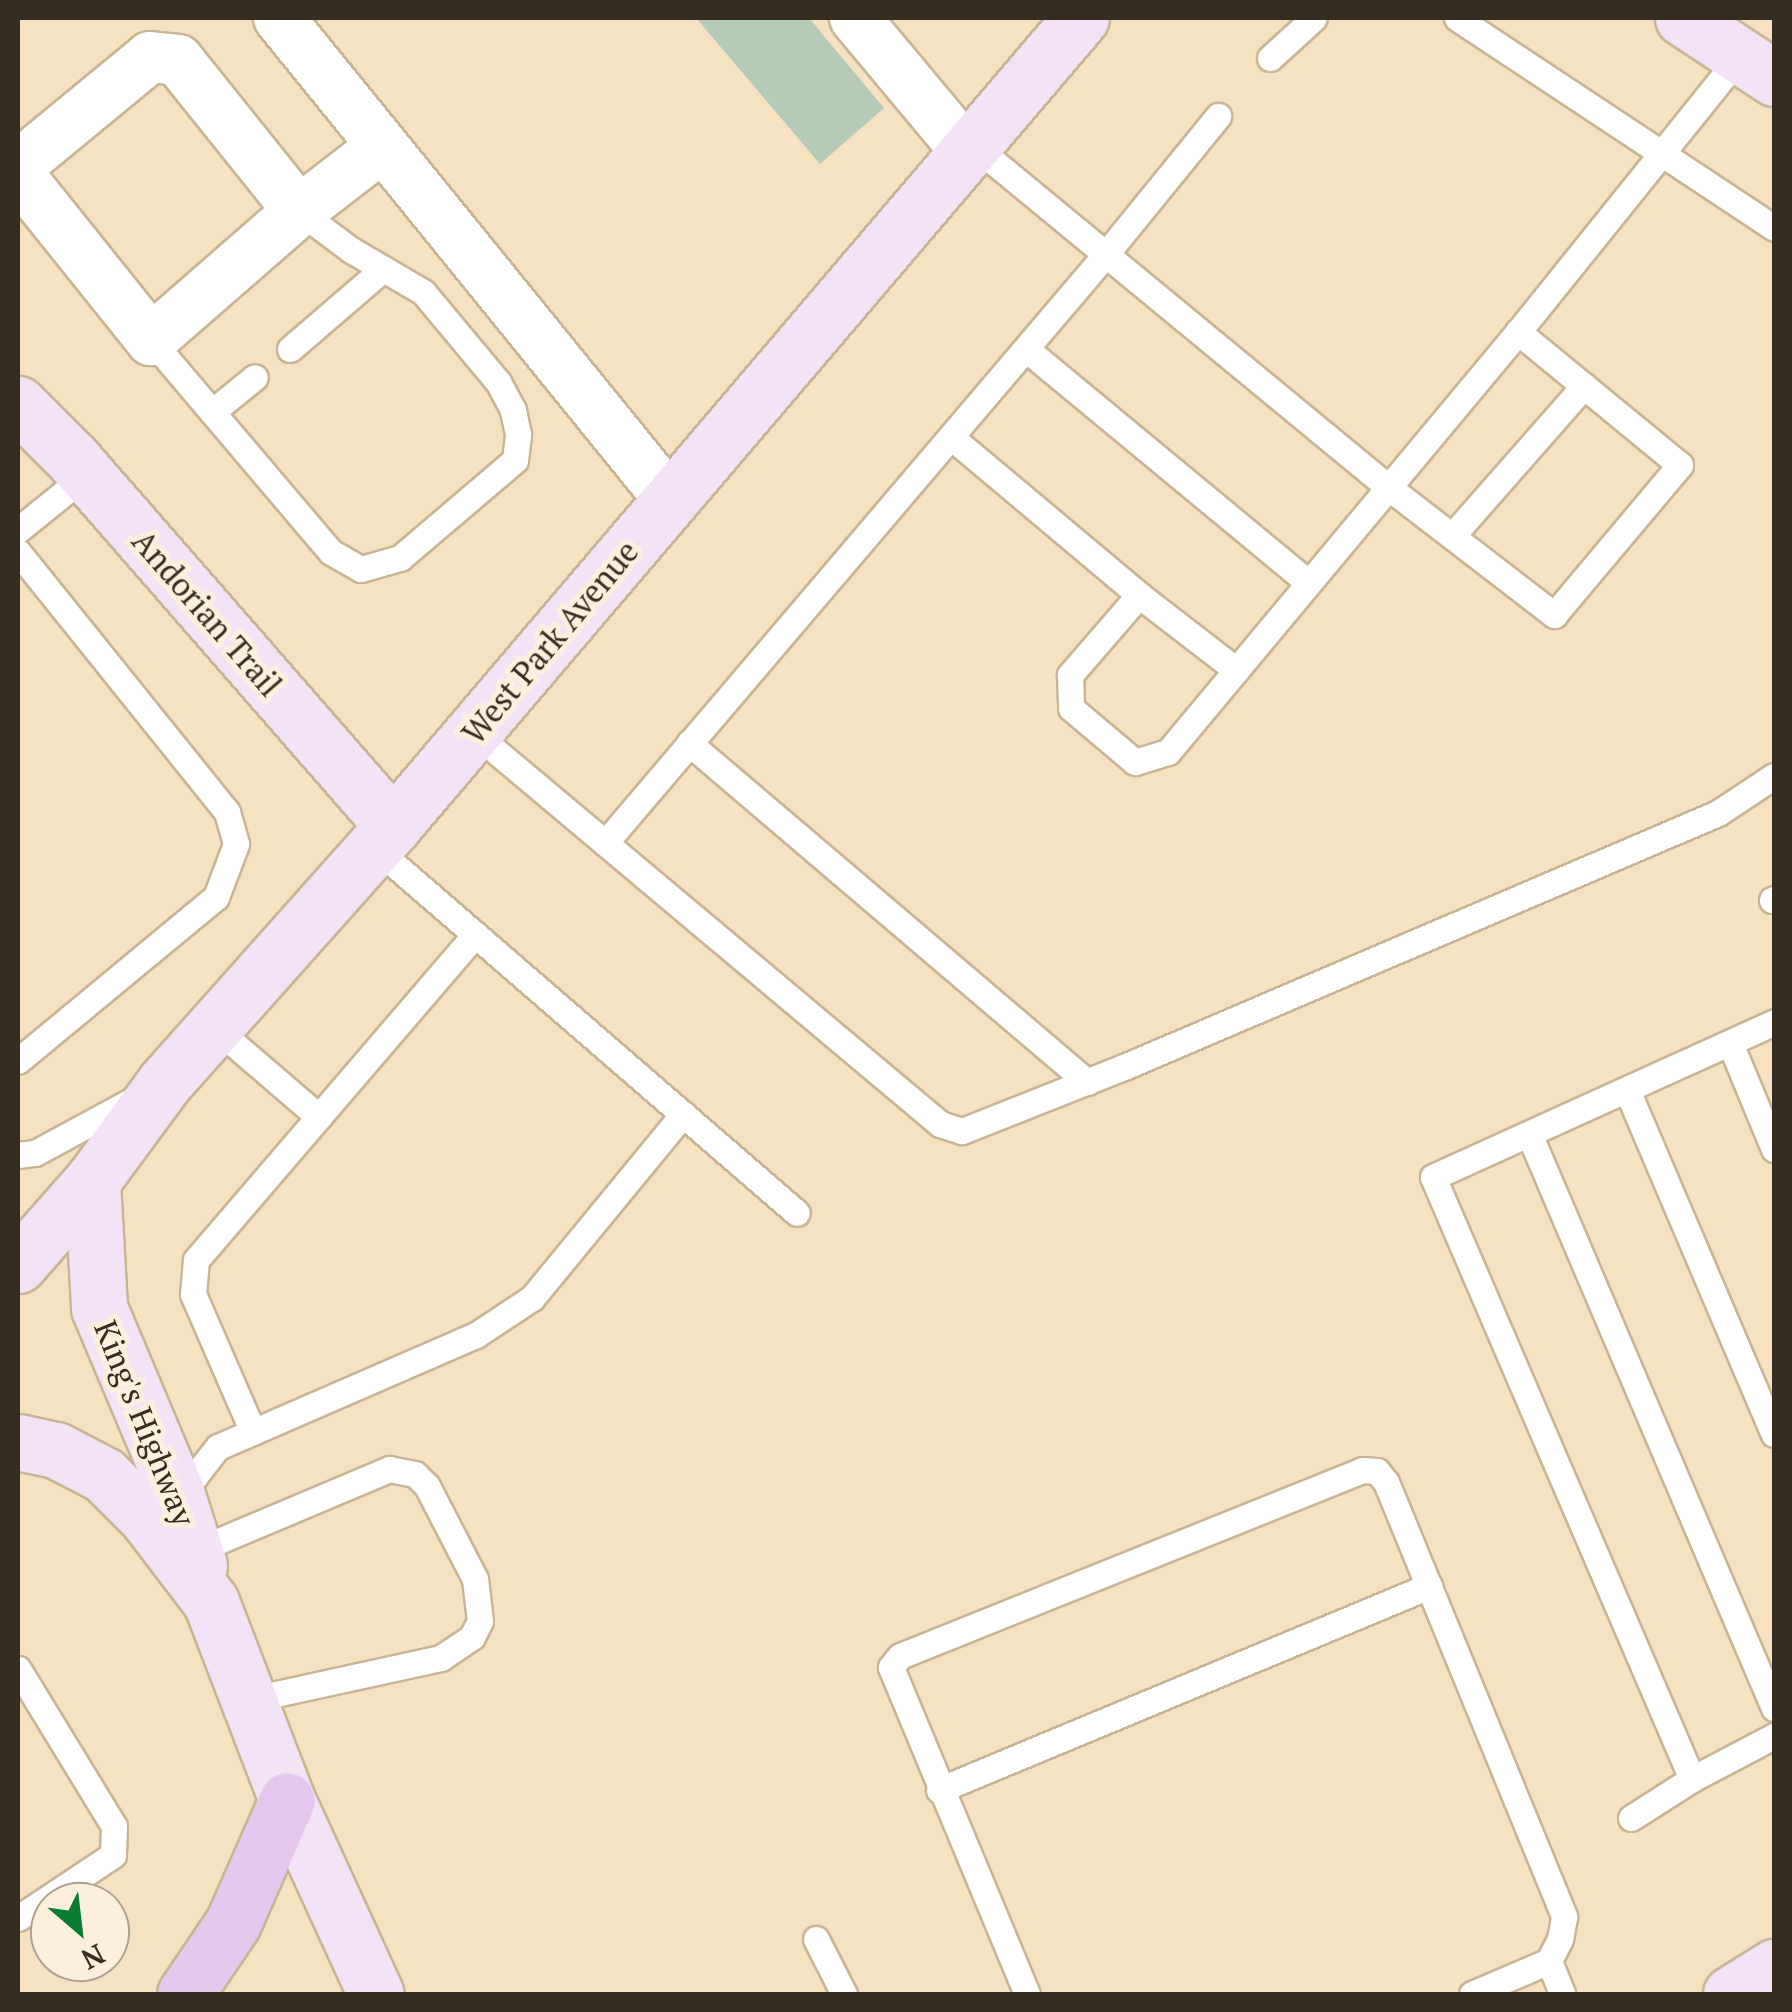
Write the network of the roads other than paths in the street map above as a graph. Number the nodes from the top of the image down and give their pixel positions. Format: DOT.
graph roads {
  1 [pos="279,18"];
  2 [pos="855,18"];
  3 [pos="1081,18"];
  4 [pos="1314,18"];
  5 [pos="1456,18"];
  6 [pos="1683,18"];
  7 [pos="1270,58"];
  8 [pos="1758,66"];
  9 [pos="1218,116"];
  10 [pos="383,146"];
  11 [pos="969,147"];
  12 [pos="1660,155"];
  13 [pos="18,166"];
  14 [pos="18,174"];
  15 [pos="299,211"];
  16 [pos="1774,228"];
  17 [pos="1106,254"];
  18 [pos="384,269"];
  19 [pos="1518,332"];
  20 [pos="151,340"];
  21 [pos="290,348"];
  22 [pos="1026,349"];
  23 [pos="255,377"];
  24 [pos="1584,386"];
  25 [pos="18,404"];
  26 [pos="212,412"];
  27 [pos="951,437"];
  28 [pos="86,475"];
  29 [pos="1388,487"];
  30 [pos="670,500"];
  31 [pos="18,530"];
  32 [pos="1452,536"];
  33 [pos="18,552"];
  34 [pos="1308,582"];
  35 [pos="1139,595"];
  36 [pos="1236,670"];
  37 [pos="473,732"];
  38 [pos="689,744"];
  39 [pos="1774,776"];
  40 [pos="384,837"];
  41 [pos="605,843"];
  42 [pos="475,934"];
  43 [pos="1774,1022"];
  44 [pos="214,1027"];
  45 [pos="1730,1043"];
  46 [pos="18,1062"];
  47 [pos="166,1082"];
  48 [pos="1087,1082"];
  49 [pos="1627,1090"];
  50 [pos="683,1114"];
  51 [pos="319,1117"];
  52 [pos="1530,1136"];
  53 [pos="1774,1150"];
  54 [pos="18,1155"];
  55 [pos="92,1181"];
  56 [pos="797,1213"];
  57 [pos="18,1265"];
  58 [pos="253,1432"];
  59 [pos="1774,1434"];
  60 [pos="18,1442"];
  61 [pos="173,1485"];
  62 [pos="195,1551"];
  63 [pos="1429,1586"];
  64 [pos="211,1602"];
  65 [pos="18,1669"];
  66 [pos="249,1700"];
  67 [pos="1774,1708"];
  68 [pos="1774,1736"];
  69 [pos="1692,1779"];
  70 [pos="939,1790"];
  71 [pos="287,1800"];
  72 [pos="1632,1818"];
  73 [pos="18,1918"];
  74 [pos="816,1939"];
  75 [pos="1549,1962"];
  76 [pos="1774,1968"];
  77 [pos="185,1994"];
  78 [pos="376,1994"];
  79 [pos="844,1994"];
  80 [pos="1027,1994"];
  81 [pos="1472,1994"];
  82 [pos="1562,1994"];
  83 [pos="1732,1994"];
  1 -- 10 [label="street"];
  2 -- 11 [label="street"];
  3 -- 11 [label="street, West Park Avenue"];
  4 -- 7 [label="lane"];
  5 -- 12 [label="lane"];
  6 -- 8 [label="street"];
  8 -- 12 [label="lane"];
  9 -- 17 [label="lane"];
  10 -- 15 [label="street"];
  10 -- 30 [label="street"];
  11 -- 17 [label="lane"];
  11 -- 30 [label="street, West Park Avenue"];
  12 -- 16 [label="lane"];
  12 -- 19 [label="lane"];
  13 -- 15 [label="street"];
  14 -- 20 [label="street"];
  15 -- 18 [label="lane"];
  15 -- 20 [label="street"];
  17 -- 22 [label="lane"];
  17 -- 29 [label="lane"];
  18 -- 21 [label="lane"];
  18 -- 26 [label="lane"];
  19 -- 24 [label="lane"];
  19 -- 29 [label="lane"];
  20 -- 26 [label="lane"];
  22 -- 27 [label="lane"];
  22 -- 34 [label="lane"];
  23 -- 26 [label="lane"];
  24 -- 32 [label="lane"];
  24 -- 32 [label="lane"];
  25 -- 28 [label="street, Andorian Trail"];
  27 -- 35 [label="lane"];
  27 -- 38 [label="lane"];
  28 -- 31 [label="lane"];
  28 -- 40 [label="street, Andorian Trail"];
  29 -- 32 [label="lane"];
  29 -- 34 [label="lane"];
  30 -- 37 [label="street, West Park Avenue"];
  33 -- 46 [label="lane"];
  34 -- 36 [label="lane"];
  35 -- 36 [label="lane"];
  35 -- 36 [label="lane"];
  37 -- 40 [label="street, West Park Avenue"];
  37 -- 41 [label="lane"];
  38 -- 41 [label="lane"];
  38 -- 48 [label="lane"];
  39 -- 48 [label="lane"];
  40 -- 42 [label="lane"];
  40 -- 44 [label="street, West Park Avenue"];
  41 -- 48 [label="lane"];
  42 -- 50 [label="lane"];
  42 -- 51 [label="lane"];
  43 -- 45 [label="lane"];
  44 -- 47 [label="street, West Park Avenue"];
  44 -- 51 [label="lane"];
  45 -- 49 [label="lane"];
  45 -- 53 [label="lane"];
  47 -- 54 [label="lane"];
  47 -- 55 [label="street, West Park Avenue"];
  49 -- 52 [label="lane"];
  49 -- 59 [label="lane"];
  50 -- 56 [label="lane"];
  50 -- 58 [label="lane"];
  51 -- 58 [label="lane"];
  52 -- 67 [label="lane"];
  52 -- 69 [label="lane"];
  55 -- 57 [label="street, West Park Avenue"];
  55 -- 61 [label="street, King's Highway"];
  58 -- 61 [label="lane"];
  60 -- 64 [label="street"];
  61 -- 62 [label="street, King's Highway"];
  62 -- 64 [label="street, King's Highway"];
  62 -- 66 [label="lane"];
  63 -- 70 [label="lane"];
  63 -- 70 [label="lane"];
  63 -- 75 [label="lane"];
  64 -- 66 [label="street"];
  65 -- 73 [label="lane"];
  66 -- 71 [label="street"];
  68 -- 69 [label="lane"];
  69 -- 72 [label="lane"];
  70 -- 80 [label="lane"];
  71 -- 77 [label="main road"];
  71 -- 78 [label="street"];
  74 -- 79 [label="lane"];
  75 -- 81 [label="lane"];
  75 -- 82 [label="lane"];
  76 -- 83 [label="street"];
}
